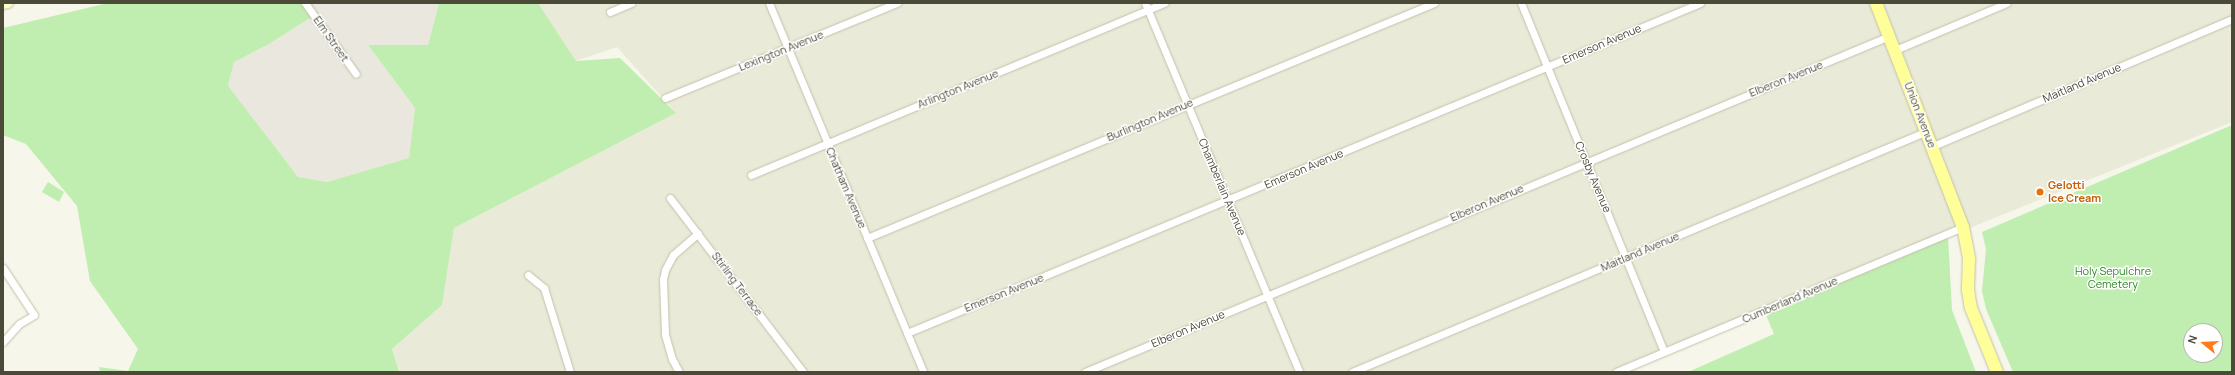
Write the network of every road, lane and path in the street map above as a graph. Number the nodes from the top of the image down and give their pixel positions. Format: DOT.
graph roads {
  1 [pos="8,3"];
  2 [pos="305,3"];
  3 [pos="631,3"];
  4 [pos="769,3"];
  5 [pos="897,3"];
  6 [pos="1165,3"];
  7 [pos="1434,3"];
  8 [pos="1520,3"];
  9 [pos="1700,3"];
  10 [pos="1876,3"];
  11 [pos="2007,3"];
  12 [pos="3,4"];
  13 [pos="1147,7"];
  14 [pos="610,12"];
  15 [pos="2232,19"];
  16 [pos="1889,36"];
  17 [pos="788,48"];
  18 [pos="1895,50"];
  19 [pos="1547,67"];
  20 [pos="356,74"];
  21 [pos="665,98"];
  22 [pos="1188,105"];
  23 [pos="1927,131"];
  24 [pos="827,143"];
  25 [pos="1933,146"];
  26 [pos="1586,162"];
  27 [pos="751,176"];
  28 [pos="670,198"];
  29 [pos="1228,201"];
  30 [pos="1964,228"];
  31 [pos="698,233"];
  32 [pos="867,238"];
  33 [pos="1626,258"];
  34 [pos="3,268"];
  35 [pos="528,275"];
  36 [pos="1268,295"];
  37 [pos="907,333"];
  38 [pos="3,342"];
  39 [pos="1664,352"];
  40 [pos="570,372"];
  41 [pos="680,372"];
  42 [pos="803,372"];
  43 [pos="923,372"];
  44 [pos="1085,372"];
  45 [pos="1299,372"];
  46 [pos="1352,372"];
  47 [pos="1616,372"];
  48 [pos="1997,372"];
  1 -- 12 [label="main road"];
  2 -- 20 [label="street, Elm Street"];
  3 -- 14 [label="street"];
  4 -- 17 [label="street, Chatham Avenue"];
  5 -- 17 [label="street, Lexington Avenue"];
  6 -- 13 [label="street, Arlington Avenue"];
  7 -- 22 [label="street, Burlington Avenue"];
  8 -- 19 [label="street, Crosby Avenue"];
  9 -- 19 [label="street, Emerson Avenue"];
  10 -- 16 [label="main road, Union Avenue"];
  11 -- 18 [label="street"];
  13 -- 22 [label="street, Chamberlain Avenue"];
  13 -- 24 [label="street, Arlington Avenue"];
  15 -- 25 [label="street, Maitland Avenue"];
  16 -- 18 [label="main road, Union Avenue"];
  16 -- 26 [label="street, Elberon Avenue"];
  17 -- 21 [label="street, Lexington Avenue"];
  17 -- 24 [label="street, Chatham Avenue"];
  18 -- 23 [label="main road, Union Avenue"];
  19 -- 26 [label="street, Crosby Avenue"];
  19 -- 29 [label="street, Emerson Avenue"];
  22 -- 29 [label="street, Chamberlain Avenue"];
  22 -- 32 [label="street, Burlington Avenue"];
  23 -- 25 [label="main road, Union Avenue"];
  23 -- 33 [label="street, Maitland Avenue"];
  24 -- 27 [label="street, Arlington Avenue"];
  24 -- 32 [label="street, Chatham Avenue"];
  25 -- 30 [label="main road, Union Avenue"];
  26 -- 33 [label="street, Crosby Avenue"];
  26 -- 36 [label="street, Elberon Avenue"];
  28 -- 31 [label="street, Stirling Terrace"];
  29 -- 36 [label="street, Chamberlain Avenue"];
  29 -- 37 [label="street, Emerson Avenue"];
  30 -- 39 [label="street, Cumberland Avenue"];
  30 -- 48 [label="main road, Union Avenue"];
  31 -- 41 [label="street"];
  31 -- 42 [label="street, Stirling Terrace"];
  32 -- 37 [label="street, Chatham Avenue"];
  33 -- 39 [label="street, Crosby Avenue"];
  33 -- 46 [label="street, Maitland Avenue"];
  34 -- 38 [label="street"];
  35 -- 40 [label="street"];
  36 -- 44 [label="street, Elberon Avenue"];
  36 -- 45 [label="street, Chamberlain Avenue"];
  37 -- 43 [label="street, Chatham Avenue"];
  39 -- 47 [label="street, Cumberland Avenue"];
}
